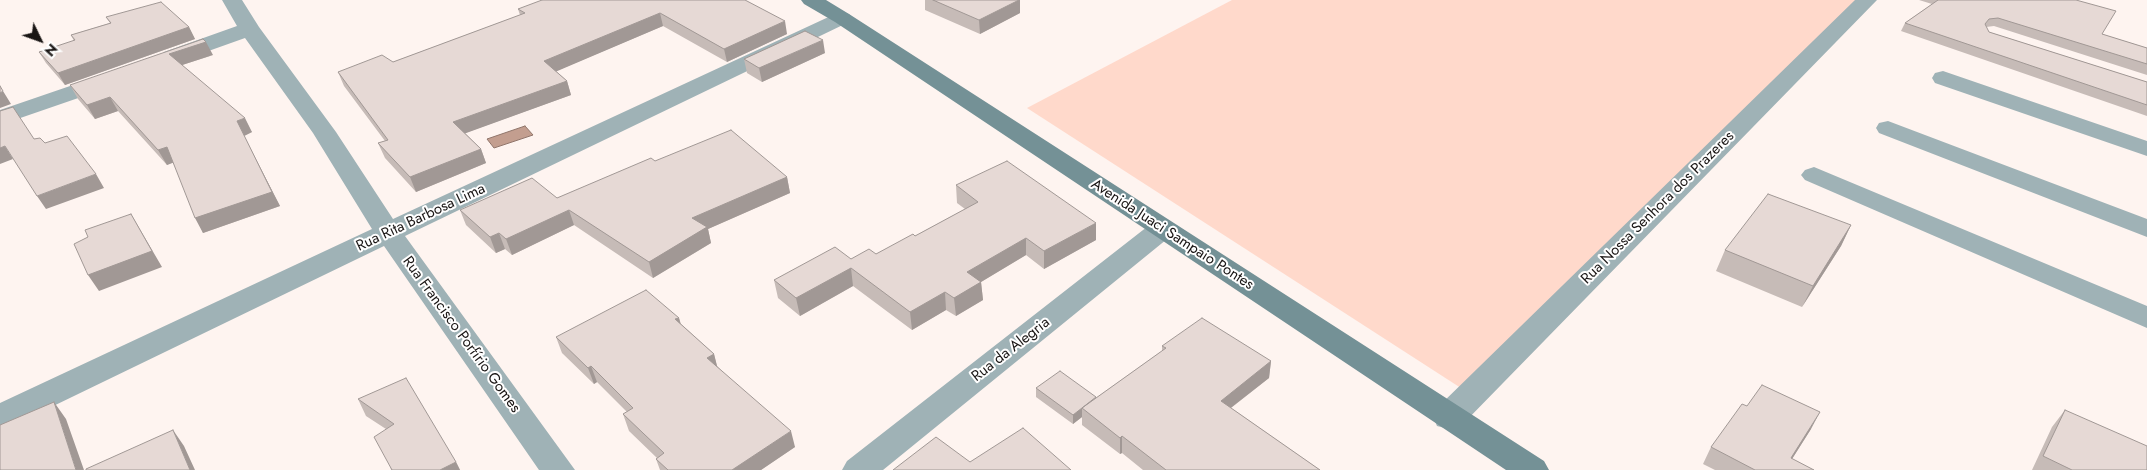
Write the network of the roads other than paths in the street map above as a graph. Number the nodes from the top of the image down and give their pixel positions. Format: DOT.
graph roads {
  1 [pos="232,0"];
  2 [pos="811,0"];
  3 [pos="1867,0"];
  4 [pos="842,18"];
  5 [pos="249,29"];
  6 [pos="157,62"];
  7 [pos="129,72"];
  8 [pos="1944,78"];
  9 [pos="0,118"];
  10 [pos="1888,128"];
  11 [pos="2147,149"];
  12 [pos="1814,176"];
  13 [pos="1162,229"];
  14 [pos="2147,229"];
  15 [pos="389,234"];
  16 [pos="2147,318"];
  17 [pos="0,417"];
  18 [pos="1449,417"];
  19 [pos="558,470"];
  20 [pos="859,470"];
  21 [pos="1532,470"];
  1 -- 5 [label="street, Rua Francisco Porfírio Gomes"];
  2 -- 4 [label="main road, Avenida Juaci Sampaio Pontes"];
  3 -- 18 [label="street, Rua Nossa Senhora dos Prazeres"];
  4 -- 13 [label="main road, Avenida Juaci Sampaio Pontes"];
  4 -- 15 [label="street, Rua Rita Barbosa Lima"];
  5 -- 6 [label="street"];
  5 -- 15 [label="street, Rua Francisco Porfírio Gomes"];
  7 -- 9 [label="street"];
  8 -- 11 [label="street"];
  10 -- 14 [label="street"];
  12 -- 16 [label="street"];
  13 -- 18 [label="main road, Avenida Juaci Sampaio Pontes"];
  13 -- 20 [label="street, Rua da Alegria"];
  15 -- 17 [label="street, Rua Rita Barbosa Lima"];
  15 -- 19 [label="street, Rua Francisco Porfírio Gomes"];
  18 -- 21 [label="main road, Avenida Juaci Sampaio Pontes"];
}
